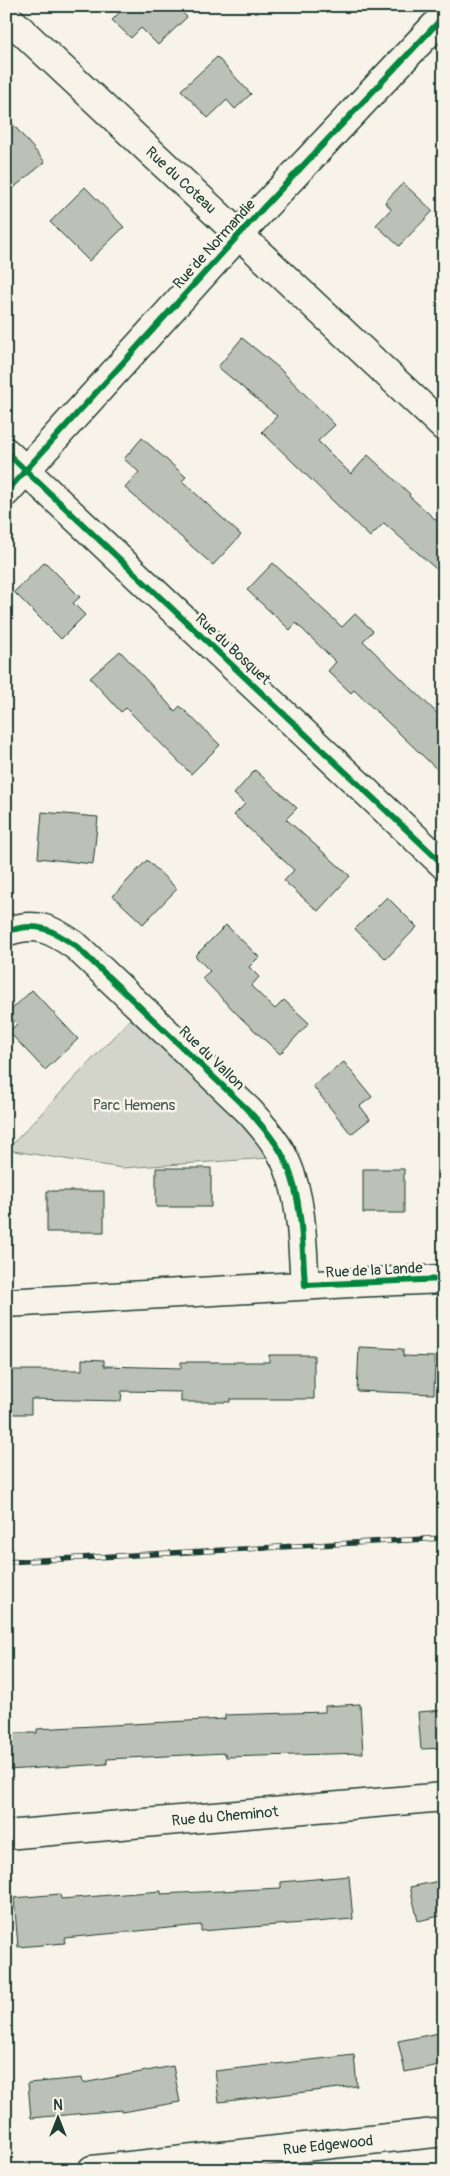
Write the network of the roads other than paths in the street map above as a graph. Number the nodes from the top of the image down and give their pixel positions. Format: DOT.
graph roads {
  1 [pos="6,16"];
  2 [pos="444,16"];
  3 [pos="240,235"];
  4 [pos="444,426"];
  5 [pos="16,461"];
  6 [pos="6,492"];
  7 [pos="444,864"];
  8 [pos="6,932"];
  9 [pos="444,1279"];
  10 [pos="305,1285"];
  11 [pos="6,1303"];
  12 [pos="444,1797"];
  13 [pos="6,1835"];
  14 [pos="444,2132"];
  15 [pos="92,2170"];
  1 -- 3 [label="street, Rue du Coteau"];
  2 -- 3 [label="street, Rue de Normandie"];
  3 -- 4 [label="street, Rue du Coteau"];
  3 -- 5 [label="street, Rue de Normandie"];
  5 -- 6 [label="street, Rue de Normandie"];
  5 -- 7 [label="street, Rue du Bosquet"];
  8 -- 10 [label="street, Rue du Vallon"];
  9 -- 10 [label="street, Rue de la Lande"];
  10 -- 11 [label="street, Rue de la Lande"];
  12 -- 13 [label="street, Rue du Cheminot"];
  14 -- 15 [label="street, Rue Edgewood"];
}
